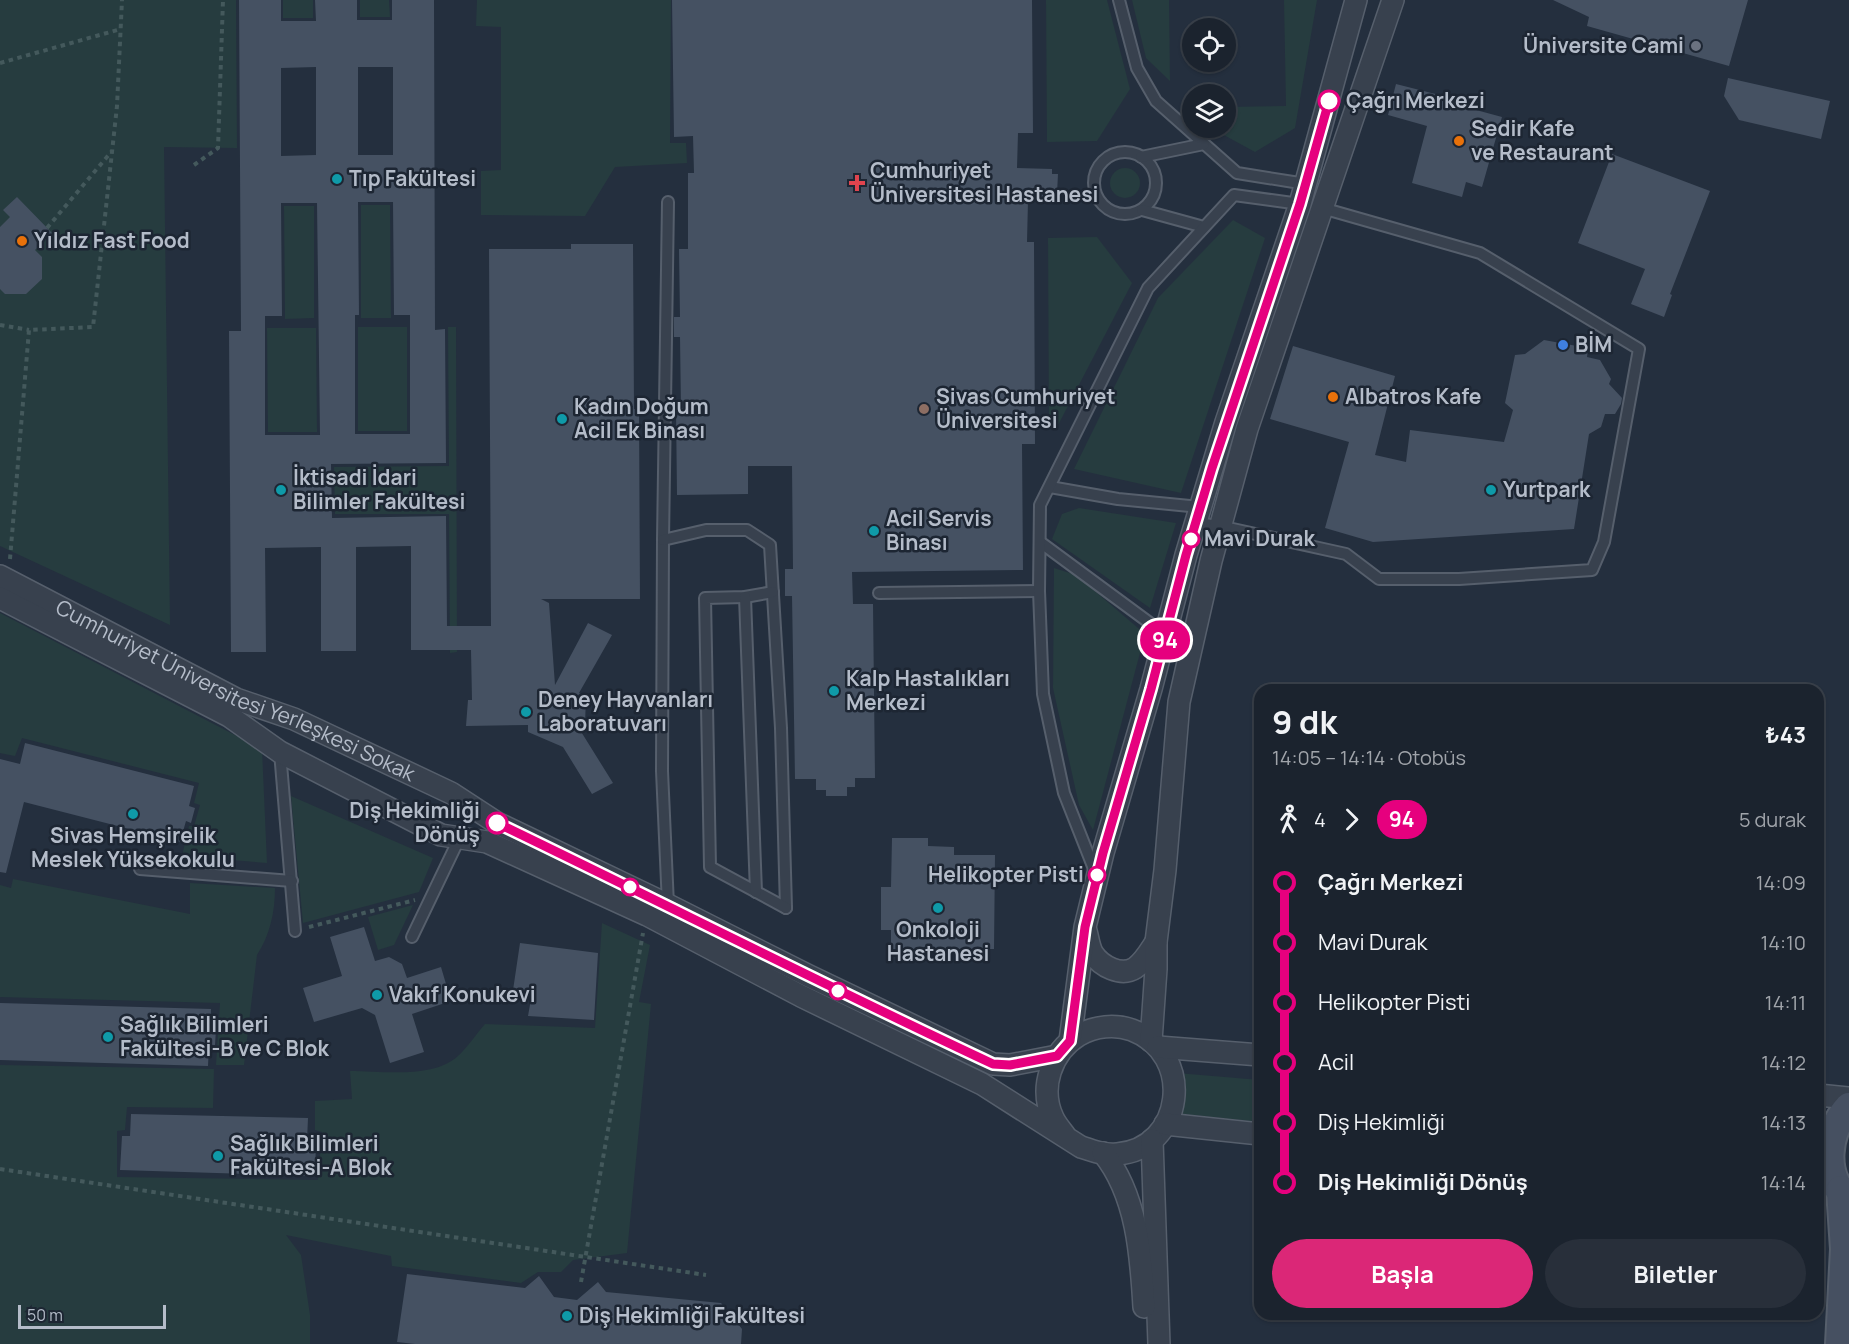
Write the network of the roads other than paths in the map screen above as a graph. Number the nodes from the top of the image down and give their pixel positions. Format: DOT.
graph roads {
  1 [pos="1119,0"];
  2 [pos="1356,0"];
  3 [pos="1393,0"];
  4 [pos="1204,144"];
  5 [pos="1141,157"];
  6 [pos="1303,194"];
  7 [pos="668,202"];
  8 [pos="1322,208"];
  9 [pos="1142,210"];
  10 [pos="1204,227"];
  11 [pos="1050,487"];
  12 [pos="1198,515"];
  13 [pos="1220,526"];
  14 [pos="663,540"];
  15 [pos="1040,542"];
  16 [pos="3,585"];
  17 [pos="1039,591"];
  18 [pos="773,592"];
  19 [pos="879,593"];
  20 [pos="745,597"];
  21 [pos="1166,635"];
  22 [pos="280,752"];
  23 [pos="459,839"];
  24 [pos="140,869"];
  25 [pos="1097,877"];
  26 [pos="292,881"];
  27 [pos="756,892"];
  28 [pos="668,905"];
  29 [pos="1085,927"];
  30 [pos="295,931"];
  31 [pos="412,937"];
  32 [pos="1156,942"];
  33 [pos="1155,1044"];
  34 [pos="1063,1048"];
  35 [pos="1254,1054"];
  36 [pos="1824,1096"];
  37 [pos="1849,1098"];
  38 [pos="1849,1107"];
  39 [pos="1158,1132"];
  40 [pos="1254,1134"];
  41 [pos="1066,1137"];
  42 [pos="1103,1153"];
  43 [pos="1837,1191"];
  44 [pos="1149,1344"];
  45 [pos="1159,1344"];
  46 [pos="1840,1344"];
  1 -- 4 [label="lane"];
  2 -- 6 [label="street"];
  3 -- 8 [label="street"];
  4 -- 5 [label="lane"];
  4 -- 6 [label="lane"];
  5 -- 9 [label="lane"];
  5 -- 9 [label="lane"];
  6 -- 10 [label="lane"];
  6 -- 12 [label="street"];
  7 -- 14 [label="lane"];
  8 -- 13 [label="street"];
  8 -- 13 [label="lane"];
  9 -- 10 [label="lane"];
  10 -- 11 [label="lane"];
  11 -- 12 [label="lane"];
  11 -- 15 [label="lane"];
  12 -- 13 [label="lane"];
  12 -- 21 [label="street"];
  13 -- 32 [label="street"];
  14 -- 18 [label="lane"];
  14 -- 28 [label="lane"];
  15 -- 17 [label="lane"];
  15 -- 21 [label="lane"];
  16 -- 22 [label="street, Cumhuriyet Üniversitesi Yerleşkesi Sokak"];
  16 -- 28 [label="street, Cumhuriyet Üniversitesi Yerleşkesi Sokak"];
  17 -- 19 [label="lane"];
  17 -- 25 [label="lane"];
  18 -- 20 [label="lane"];
  18 -- 27 [label="lane"];
  20 -- 27 [label="lane"];
  20 -- 27 [label="lane"];
  21 -- 25 [label="street"];
  22 -- 23 [label="street, Cumhuriyet Üniversitesi Yerleşkesi Sokak"];
  22 -- 26 [label="lane"];
  23 -- 31 [label="lane"];
  23 -- 41 [label="street, Cumhuriyet Üniversitesi Yerleşkesi Sokak"];
  24 -- 26 [label="lane"];
  25 -- 29 [label="street"];
  26 -- 30 [label="lane"];
  28 -- 34 [label="street, Cumhuriyet Üniversitesi Yerleşkesi Sokak"];
  29 -- 32 [label="street"];
  29 -- 34 [label="street"];
  32 -- 33 [label="street"];
  33 -- 34 [label="street, Cumhuriyet Üniversitesi Yerleşkesi Sokak"];
  33 -- 35 [label="street"];
  33 -- 39 [label="street"];
  34 -- 41 [label="street"];
  36 -- 37 [label="street"];
  38 -- 43 [label="street"];
  39 -- 40 [label="street"];
  39 -- 42 [label="street, Cumhuriyet Üniversitesi Yerleşkesi Sokak"];
  39 -- 45 [label="street"];
  41 -- 42 [label="street, Cumhuriyet Üniversitesi Yerleşkesi Sokak"];
  42 -- 44 [label="street"];
  43 -- 46 [label="street"];
}
